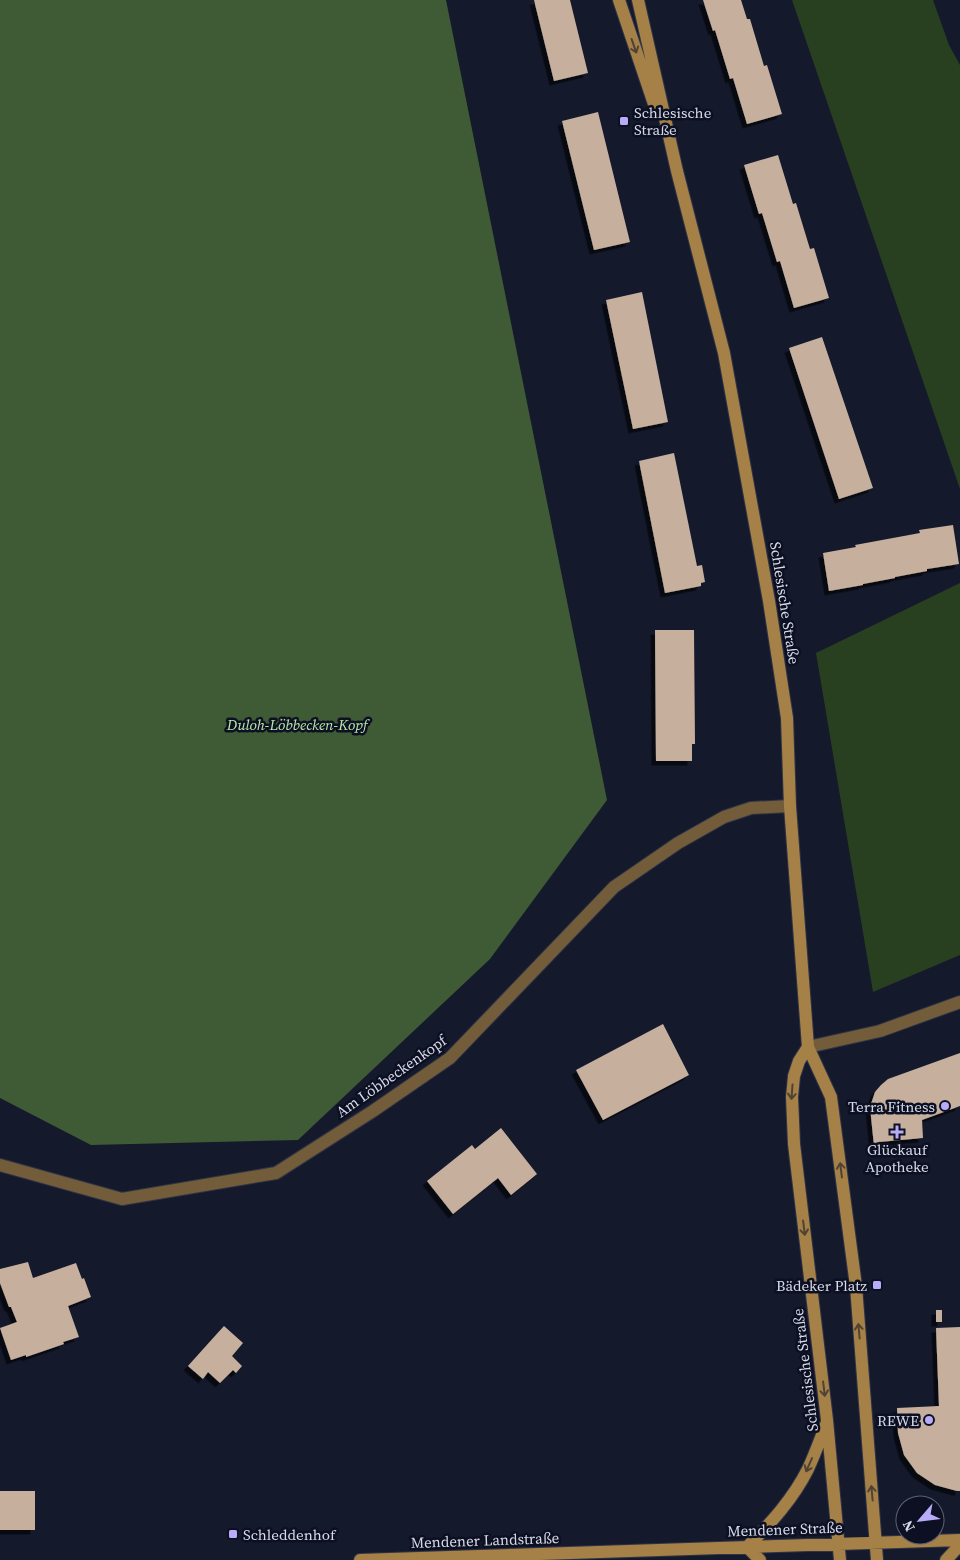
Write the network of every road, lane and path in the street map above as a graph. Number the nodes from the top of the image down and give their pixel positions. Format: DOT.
graph roads {
  1 [pos="619,0"];
  2 [pos="638,0"];
  3 [pos="677,171"];
  4 [pos="790,806"];
  5 [pos="960,1002"];
  6 [pos="808,1047"];
  7 [pos="0,1165"];
  8 [pos="827,1420"];
  9 [pos="960,1540"];
  10 [pos="876,1542"];
  11 [pos="839,1543"];
  12 [pos="960,1545"];
  13 [pos="747,1547"];
  14 [pos="611,1552"];
  15 [pos="360,1560"];
  16 [pos="760,1560"];
  17 [pos="840,1560"];
  18 [pos="877,1560"];
  19 [pos="946,1560"];
  1 -- 3 [label="main road, Schlesische Straße, one-way"];
  2 -- 3 [label="main road, Schlesische Straße"];
  3 -- 4 [label="main road, Schlesische Straße"];
  4 -- 6 [label="main road, Schlesische Straße"];
  4 -- 7 [label="street, Am Löbbeckenkopf"];
  5 -- 6 [label="street"];
  6 -- 8 [label="main road, Schlesische Straße, one-way"];
  10 -- 6 [label="main road, Schlesische Straße, one-way"];
  8 -- 11 [label="main road, Schlesische Straße"];
  8 -- 13 [label="main road, one-way"];
  9 -- 10 [label="main road, Mendener Straße"];
  10 -- 11 [label="main road, Mendener Straße"];
  10 -- 18 [label="main road, Schlesische Straße"];
  11 -- 13 [label="main road, Mendener Straße"];
  11 -- 17 [label="main road, Schlesische Straße"];
  12 -- 19 [label="main road"];
  13 -- 14 [label="main road, Mendener Straße"];
  13 -- 16 [label="main road"];
  14 -- 15 [label="main road, Mendener Landstraße"];
}
